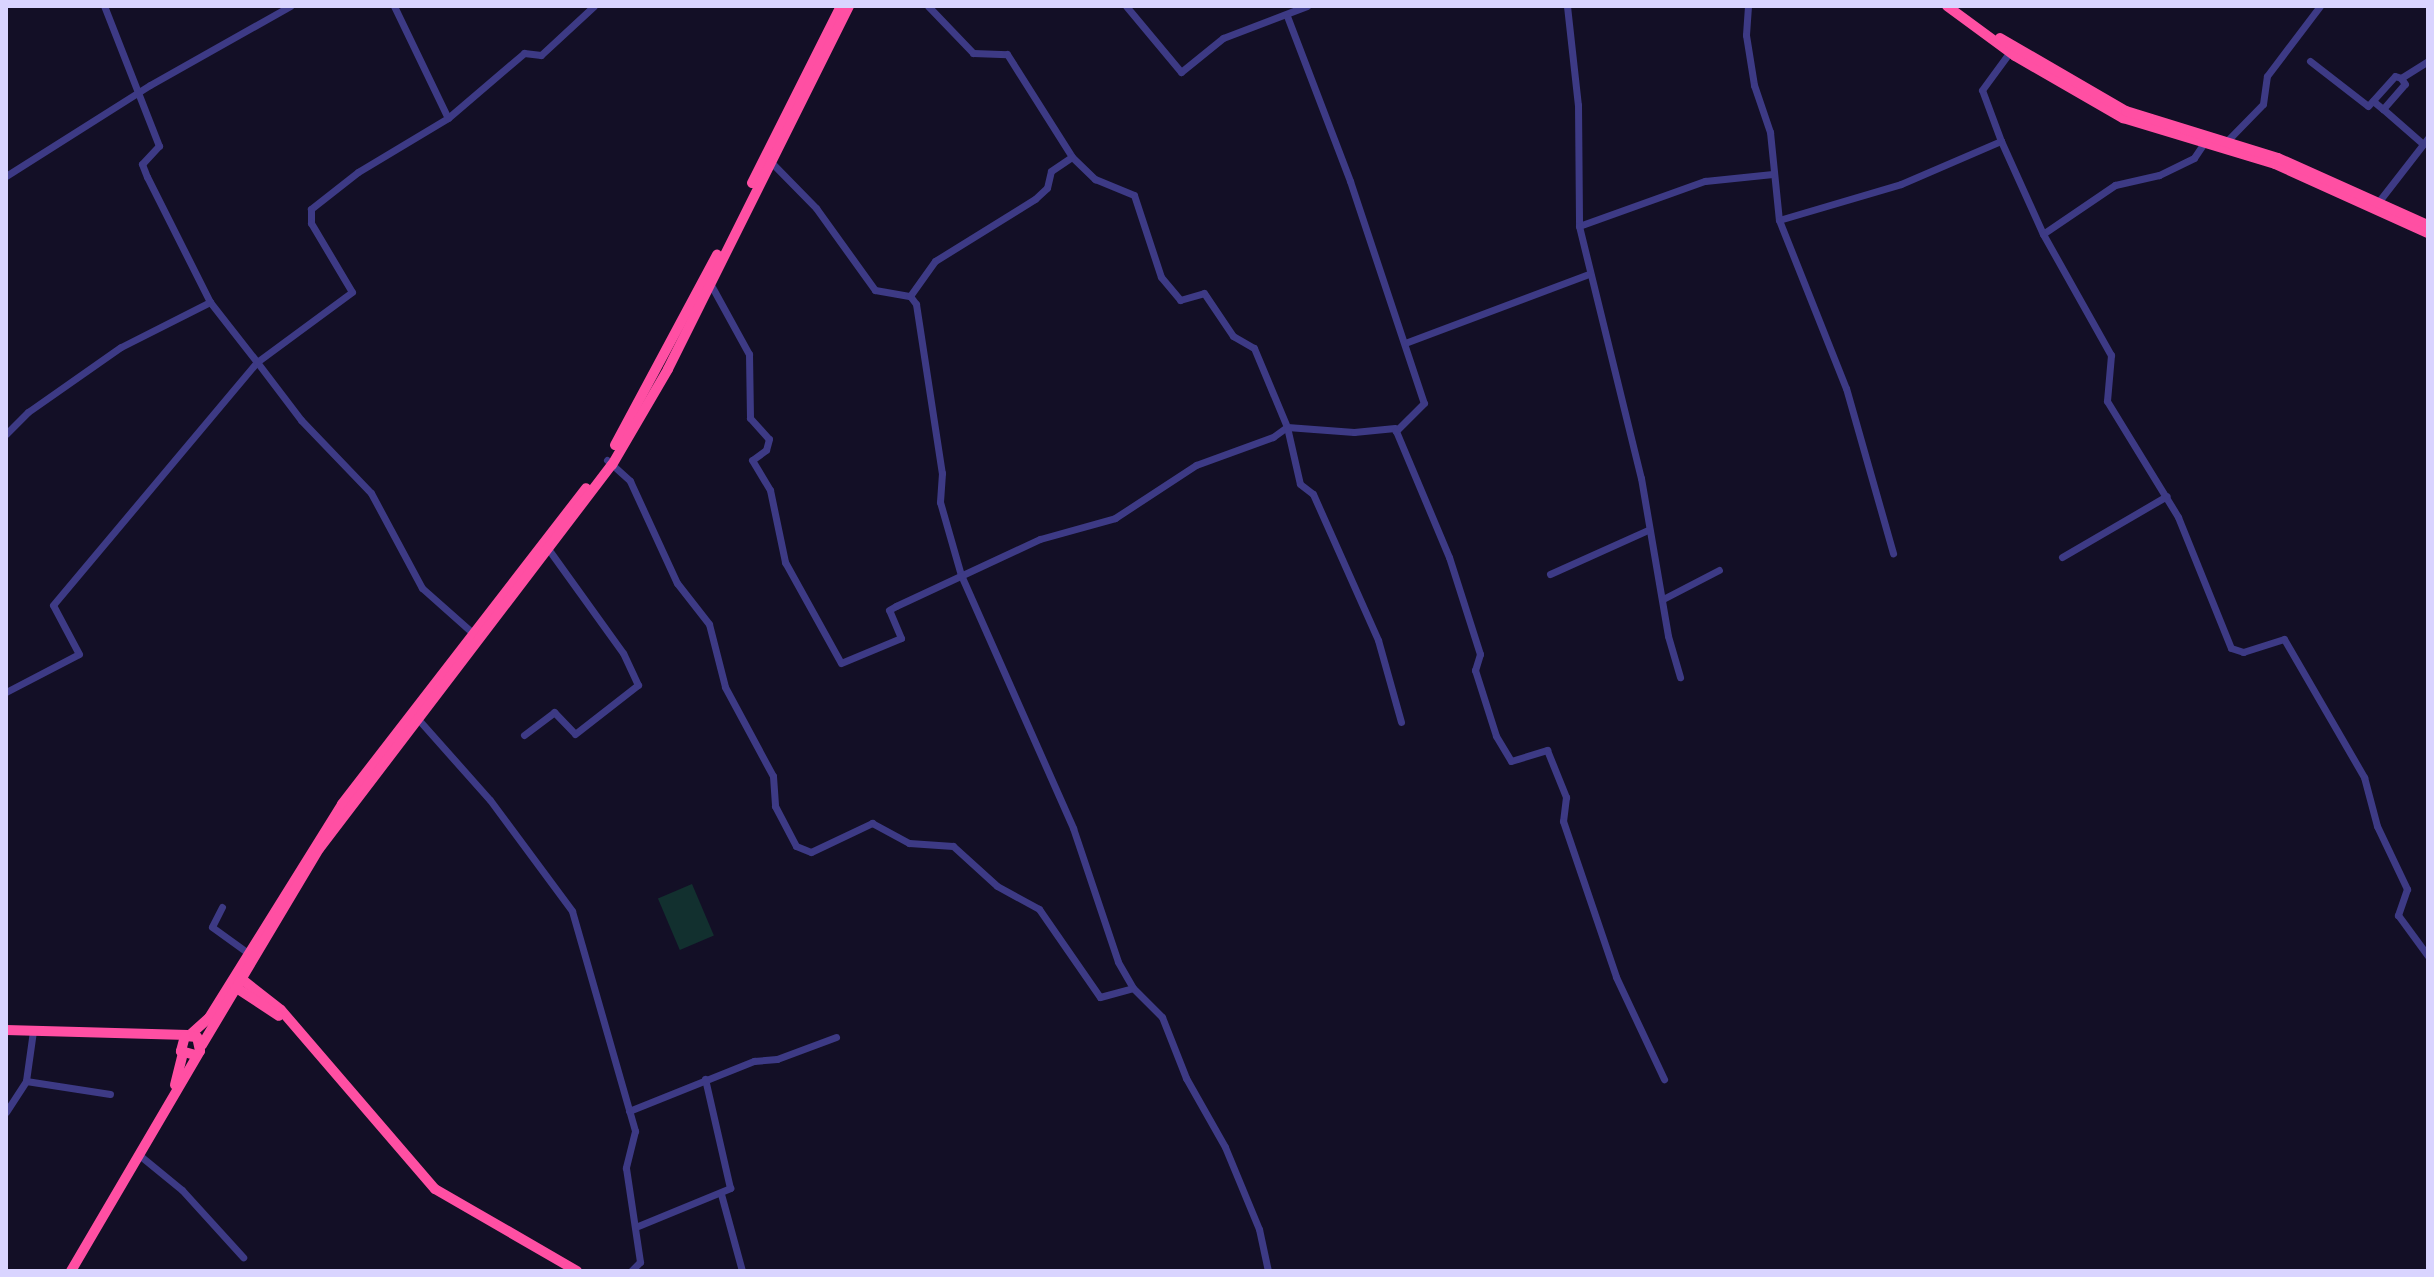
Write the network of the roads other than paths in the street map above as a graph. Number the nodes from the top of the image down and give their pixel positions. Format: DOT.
graph roads {
  1 [pos="104,6"];
  2 [pos="290,6"];
  3 [pos="394,6"];
  4 [pos="594,6"];
  5 [pos="841,6"];
  6 [pos="849,6"];
  7 [pos="928,6"];
  8 [pos="1126,6"];
  9 [pos="1307,6"];
  10 [pos="1567,6"];
  11 [pos="1748,6"];
  12 [pos="1947,6"];
  13 [pos="1957,6"];
  14 [pos="2320,6"];
  15 [pos="1287,16"];
  16 [pos="2012,50"];
  17 [pos="2310,61"];
  18 [pos="2428,61"];
  19 [pos="2401,78"];
  20 [pos="139,92"];
  21 [pos="2373,101"];
  22 [pos="2383,109"];
  23 [pos="448,118"];
  24 [pos="2001,141"];
  25 [pos="2426,141"];
  26 [pos="2204,143"];
  27 [pos="2225,146"];
  28 [pos="1072,157"];
  29 [pos="767,160"];
  30 [pos="1773,174"];
  31 [pos="6,176"];
  32 [pos="2377,203"];
  33 [pos="1779,220"];
  34 [pos="2428,225"];
  35 [pos="1579,226"];
  36 [pos="733,230"];
  37 [pos="2428,233"];
  38 [pos="2043,234"];
  39 [pos="1589,274"];
  40 [pos="711,285"];
  41 [pos="910,296"];
  42 [pos="210,302"];
  43 [pos="1405,343"];
  44 [pos="257,362"];
  45 [pos="665,367"];
  46 [pos="1287,427"];
  47 [pos="1395,428"];
  48 [pos="6,434"];
  49 [pos="610,462"];
  50 [pos="2167,496"];
  51 [pos="578,505"];
  52 [pos="1648,530"];
  53 [pos="549,550"];
  54 [pos="1893,553"];
  55 [pos="2062,557"];
  56 [pos="1719,570"];
  57 [pos="1550,574"];
  58 [pos="961,575"];
  59 [pos="1663,599"];
  60 [pos="504,603"];
  61 [pos="475,635"];
  62 [pos="1680,677"];
  63 [pos="6,692"];
  64 [pos="423,707"];
  65 [pos="418,719"];
  66 [pos="1401,722"];
  67 [pos="524,735"];
  68 [pos="394,744"];
  69 [pos="222,907"];
  70 [pos="248,953"];
  71 [pos="2428,956"];
  72 [pos="236,981"];
  73 [pos="1133,988"];
  74 [pos="6,1030"];
  75 [pos="33,1031"];
  76 [pos="146,1032"];
  77 [pos="190,1034"];
  78 [pos="836,1037"];
  79 [pos="202,1045"];
  80 [pos="181,1051"];
  81 [pos="195,1055"];
  82 [pos="705,1079"];
  83 [pos="1664,1079"];
  84 [pos="26,1081"];
  85 [pos="173,1091"];
  86 [pos="110,1094"];
  87 [pos="629,1111"];
  88 [pos="6,1112"];
  89 [pos="138,1154"];
  90 [pos="721,1194"];
  91 [pos="638,1226"];
  92 [pos="243,1257"];
  93 [pos="71,1271"];
  94 [pos="577,1271"];
  95 [pos="631,1271"];
  96 [pos="742,1271"];
  97 [pos="1268,1271"];
  1 -- 20 [label="street"];
  2 -- 20 [label="street"];
  3 -- 23 [label="street"];
  4 -- 23 [label="street"];
  5 -- 29 [label="highway"];
  6 -- 29 [label="highway"];
  7 -- 28 [label="street"];
  8 -- 15 [label="street"];
  9 -- 15 [label="street"];
  10 -- 35 [label="street"];
  11 -- 30 [label="street"];
  12 -- 16 [label="highway"];
  13 -- 16 [label="highway"];
  14 -- 27 [label="street"];
  15 -- 43 [label="street"];
  16 -- 24 [label="street"];
  16 -- 26 [label="highway"];
  16 -- 27 [label="highway"];
  17 -- 21 [label="street"];
  18 -- 19 [label="street"];
  19 -- 21 [label="street"];
  19 -- 22 [label="street"];
  20 -- 31 [label="street"];
  20 -- 42 [label="street"];
  21 -- 22 [label="street"];
  22 -- 25 [label="street"];
  23 -- 44 [label="street"];
  24 -- 33 [label="street"];
  24 -- 38 [label="street"];
  25 -- 32 [label="street"];
  26 -- 27 [label="highway"];
  26 -- 38 [label="street"];
  27 -- 32 [label="highway"];
  28 -- 41 [label="street"];
  28 -- 46 [label="street"];
  29 -- 36 [label="highway"];
  29 -- 41 [label="street"];
  30 -- 33 [label="street"];
  30 -- 35 [label="street"];
  32 -- 34 [label="highway"];
  32 -- 37 [label="highway"];
  33 -- 54 [label="street"];
  35 -- 39 [label="street"];
  36 -- 40 [label="highway"];
  36 -- 45 [label="highway"];
  38 -- 50 [label="street"];
  39 -- 43 [label="street"];
  39 -- 52 [label="street"];
  40 -- 45 [label="highway"];
  40 -- 58 [label="street"];
  41 -- 58 [label="street"];
  42 -- 44 [label="street"];
  42 -- 48 [label="street"];
  43 -- 47 [label="street"];
  44 -- 61 [label="street"];
  44 -- 63 [label="street"];
  45 -- 49 [label="highway"];
  46 -- 47 [label="street"];
  46 -- 58 [label="street"];
  46 -- 66 [label="street"];
  47 -- 83 [label="street"];
  49 -- 51 [label="highway"];
  49 -- 73 [label="street"];
  50 -- 55 [label="street"];
  50 -- 71 [label="street"];
  51 -- 53 [label="highway"];
  51 -- 60 [label="highway"];
  52 -- 57 [label="street"];
  52 -- 59 [label="street"];
  53 -- 60 [label="highway"];
  53 -- 67 [label="street"];
  56 -- 59 [label="street"];
  58 -- 73 [label="street"];
  59 -- 62 [label="street"];
  60 -- 61 [label="highway"];
  60 -- 64 [label="highway"];
  61 -- 64 [label="highway"];
  64 -- 65 [label="highway"];
  64 -- 68 [label="highway"];
  65 -- 68 [label="highway"];
  65 -- 87 [label="street"];
  68 -- 70 [label="highway"];
  68 -- 72 [label="highway"];
  69 -- 70 [label="street"];
  70 -- 72 [label="highway"];
  72 -- 77 [label="highway"];
  72 -- 79 [label="highway"];
  72 -- 94 [label="highway"];
  73 -- 97 [label="street"];
  74 -- 75 [label="highway"];
  75 -- 76 [label="highway"];
  75 -- 84 [label="street"];
  76 -- 77 [label="highway"];
  76 -- 80 [label="highway"];
  77 -- 79 [label="highway"];
  77 -- 80 [label="highway"];
  78 -- 82 [label="street"];
  79 -- 81 [label="highway"];
  80 -- 81 [label="highway"];
  80 -- 85 [label="highway"];
  81 -- 85 [label="highway"];
  82 -- 87 [label="street"];
  82 -- 90 [label="street"];
  84 -- 86 [label="street"];
  84 -- 88 [label="street"];
  85 -- 89 [label="highway"];
  87 -- 91 [label="street"];
  89 -- 92 [label="street"];
  89 -- 93 [label="highway"];
  90 -- 91 [label="street"];
  90 -- 96 [label="street"];
  91 -- 95 [label="street"];
}
